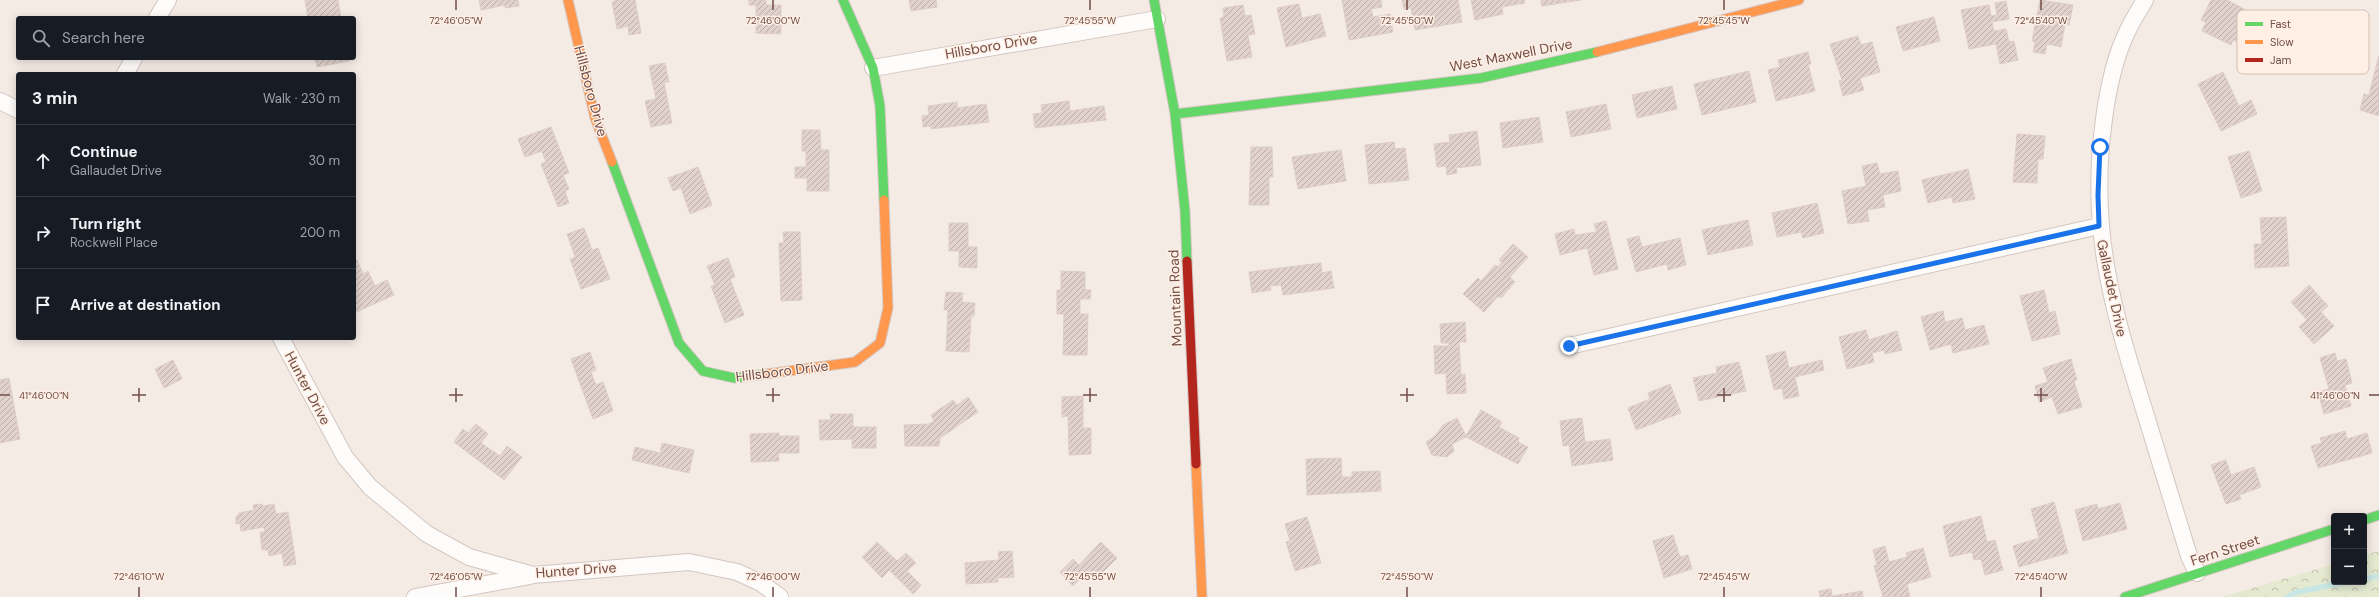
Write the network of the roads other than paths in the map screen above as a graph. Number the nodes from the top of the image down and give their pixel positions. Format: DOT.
graph roads {
  1 [pos="168,0"];
  2 [pos="568,0"];
  3 [pos="843,0"];
  4 [pos="1154,0"];
  5 [pos="1798,0"];
  6 [pos="2145,0"];
  7 [pos="158,16"];
  8 [pos="1157,19"];
  9 [pos="133,60"];
  10 [pos="873,68"];
  11 [pos="126,72"];
  12 [pos="0,101"];
  13 [pos="16,109"];
  14 [pos="1175,114"];
  15 [pos="2099,226"];
  16 [pos="282,340"];
  17 [pos="1569,346"];
  18 [pos="2379,515"];
  19 [pos="2367,519"];
  20 [pos="2331,530"];
  21 [pos="2197,573"];
  22 [pos="533,575"];
  23 [pos="414,597"];
  24 [pos="780,597"];
  25 [pos="1202,597"];
  26 [pos="2125,597"];
  1 -- 7 [label="street"];
  2 -- 10 [label="street, Hillsboro Drive"];
  3 -- 10 [label="street, Hillsboro Drive"];
  4 -- 8 [label="street, Mountain Road"];
  5 -- 14 [label="street, West Maxwell Drive"];
  6 -- 15 [label="street, Gallaudet Drive"];
  8 -- 10 [label="street, Hillsboro Drive"];
  8 -- 14 [label="street, Mountain Road"];
  9 -- 11 [label="street"];
  12 -- 13 [label="street"];
  14 -- 25 [label="street, Mountain Road"];
  15 -- 17 [label="street"];
  15 -- 21 [label="street, Gallaudet Drive"];
  16 -- 22 [label="street, Hunter Drive"];
  18 -- 19 [label="street"];
  20 -- 21 [label="street, Fern Street"];
  21 -- 26 [label="street, Fern Street"];
  22 -- 23 [label="street"];
  22 -- 24 [label="street, Hunter Drive"];
}
